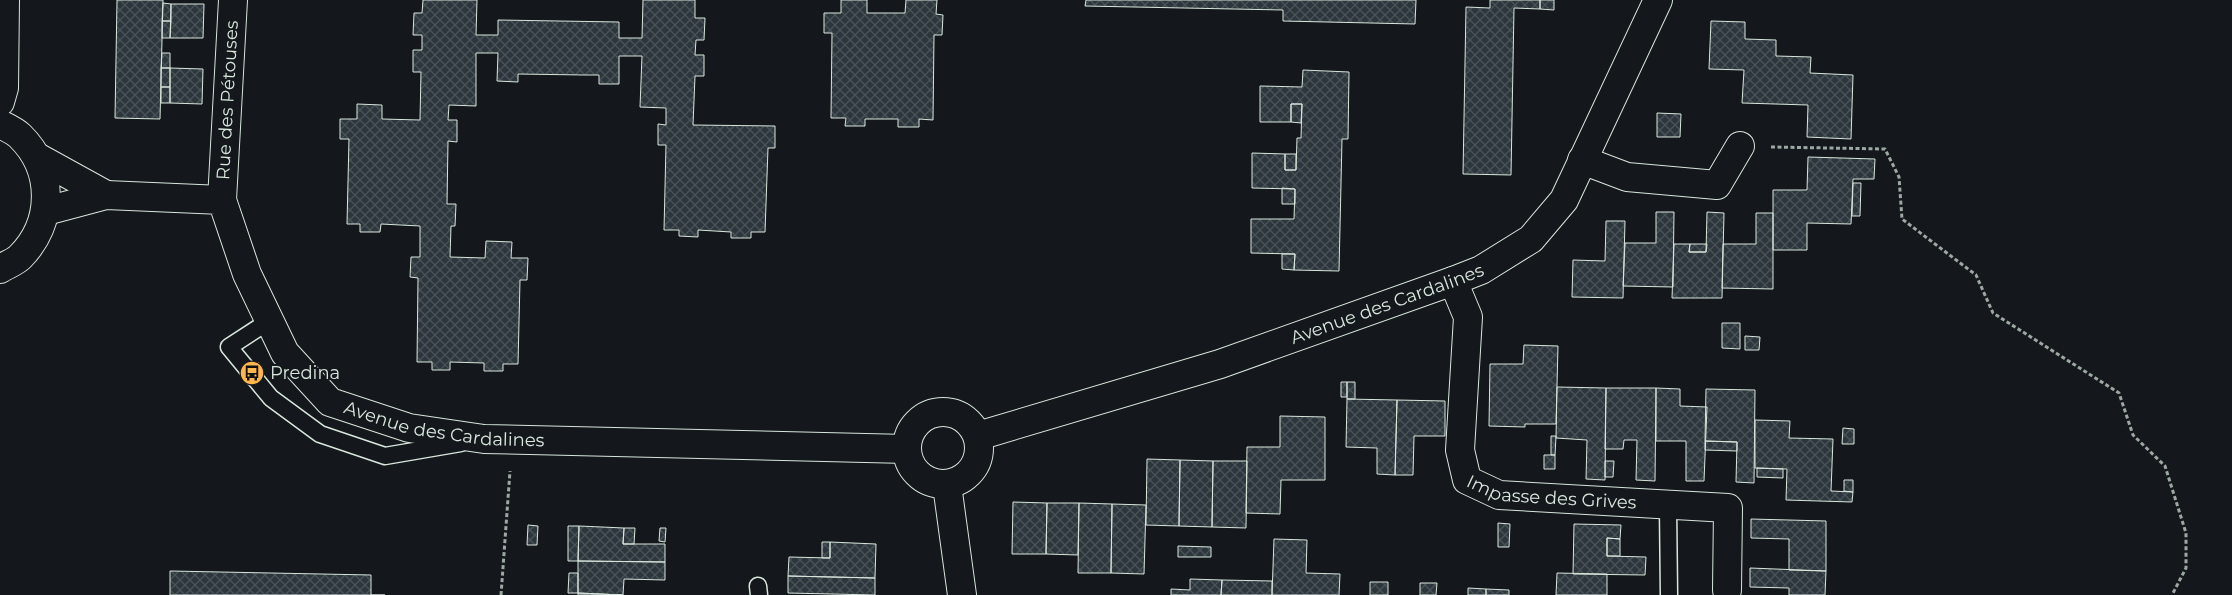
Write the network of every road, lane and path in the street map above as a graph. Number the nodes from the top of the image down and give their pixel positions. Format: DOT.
graph roads {
  1 [pos="5,0"];
  2 [pos="233,0"];
  3 [pos="1658,0"];
  4 [pos="0,102"];
  5 [pos="0,124"];
  6 [pos="1740,146"];
  7 [pos="37,157"];
  8 [pos="1582,160"];
  9 [pos="106,195"];
  10 [pos="222,200"];
  11 [pos="46,211"];
  12 [pos="0,269"];
  13 [pos="1453,282"];
  14 [pos="269,321"];
  15 [pos="978,436"];
  16 [pos="484,439"];
  17 [pos="512,440"];
  18 [pos="907,449"];
  19 [pos="946,484"];
  20 [pos="1668,506"];
  21 [pos="1727,590"];
  22 [pos="501,595"];
  23 [pos="962,595"];
  24 [pos="1669,595"];
  25 [pos="2172,595"];
  1 -- 4 [label="street"];
  2 -- 10 [label="street, Rue des Pétouses"];
  3 -- 8 [label="street, Avenue des Cardalines"];
  5 -- 7 [label="street"];
  6 -- 8 [label="street"];
  6 -- 25 [label="path"];
  7 -- 9 [label="street"];
  7 -- 11 [label="street"];
  8 -- 13 [label="street, Avenue des Cardalines"];
  9 -- 10 [label="street"];
  9 -- 11 [label="street"];
  10 -- 14 [label="street, Avenue des Cardalines"];
  11 -- 12 [label="street"];
  13 -- 15 [label="street, Avenue des Cardalines"];
  13 -- 20 [label="street, Impasse des Grives"];
  14 -- 16 [label="street, Avenue des Cardalines"];
  14 -- 16 [label="lane"];
  15 -- 18 [label="street"];
  15 -- 19 [label="street"];
  16 -- 17 [label="street, Avenue des Cardalines"];
  17 -- 18 [label="street, Avenue des Cardalines"];
  17 -- 22 [label="path"];
  18 -- 19 [label="street"];
  19 -- 23 [label="street"];
  20 -- 21 [label="street, Impasse des Grives"];
  20 -- 24 [label="lane"];
}
